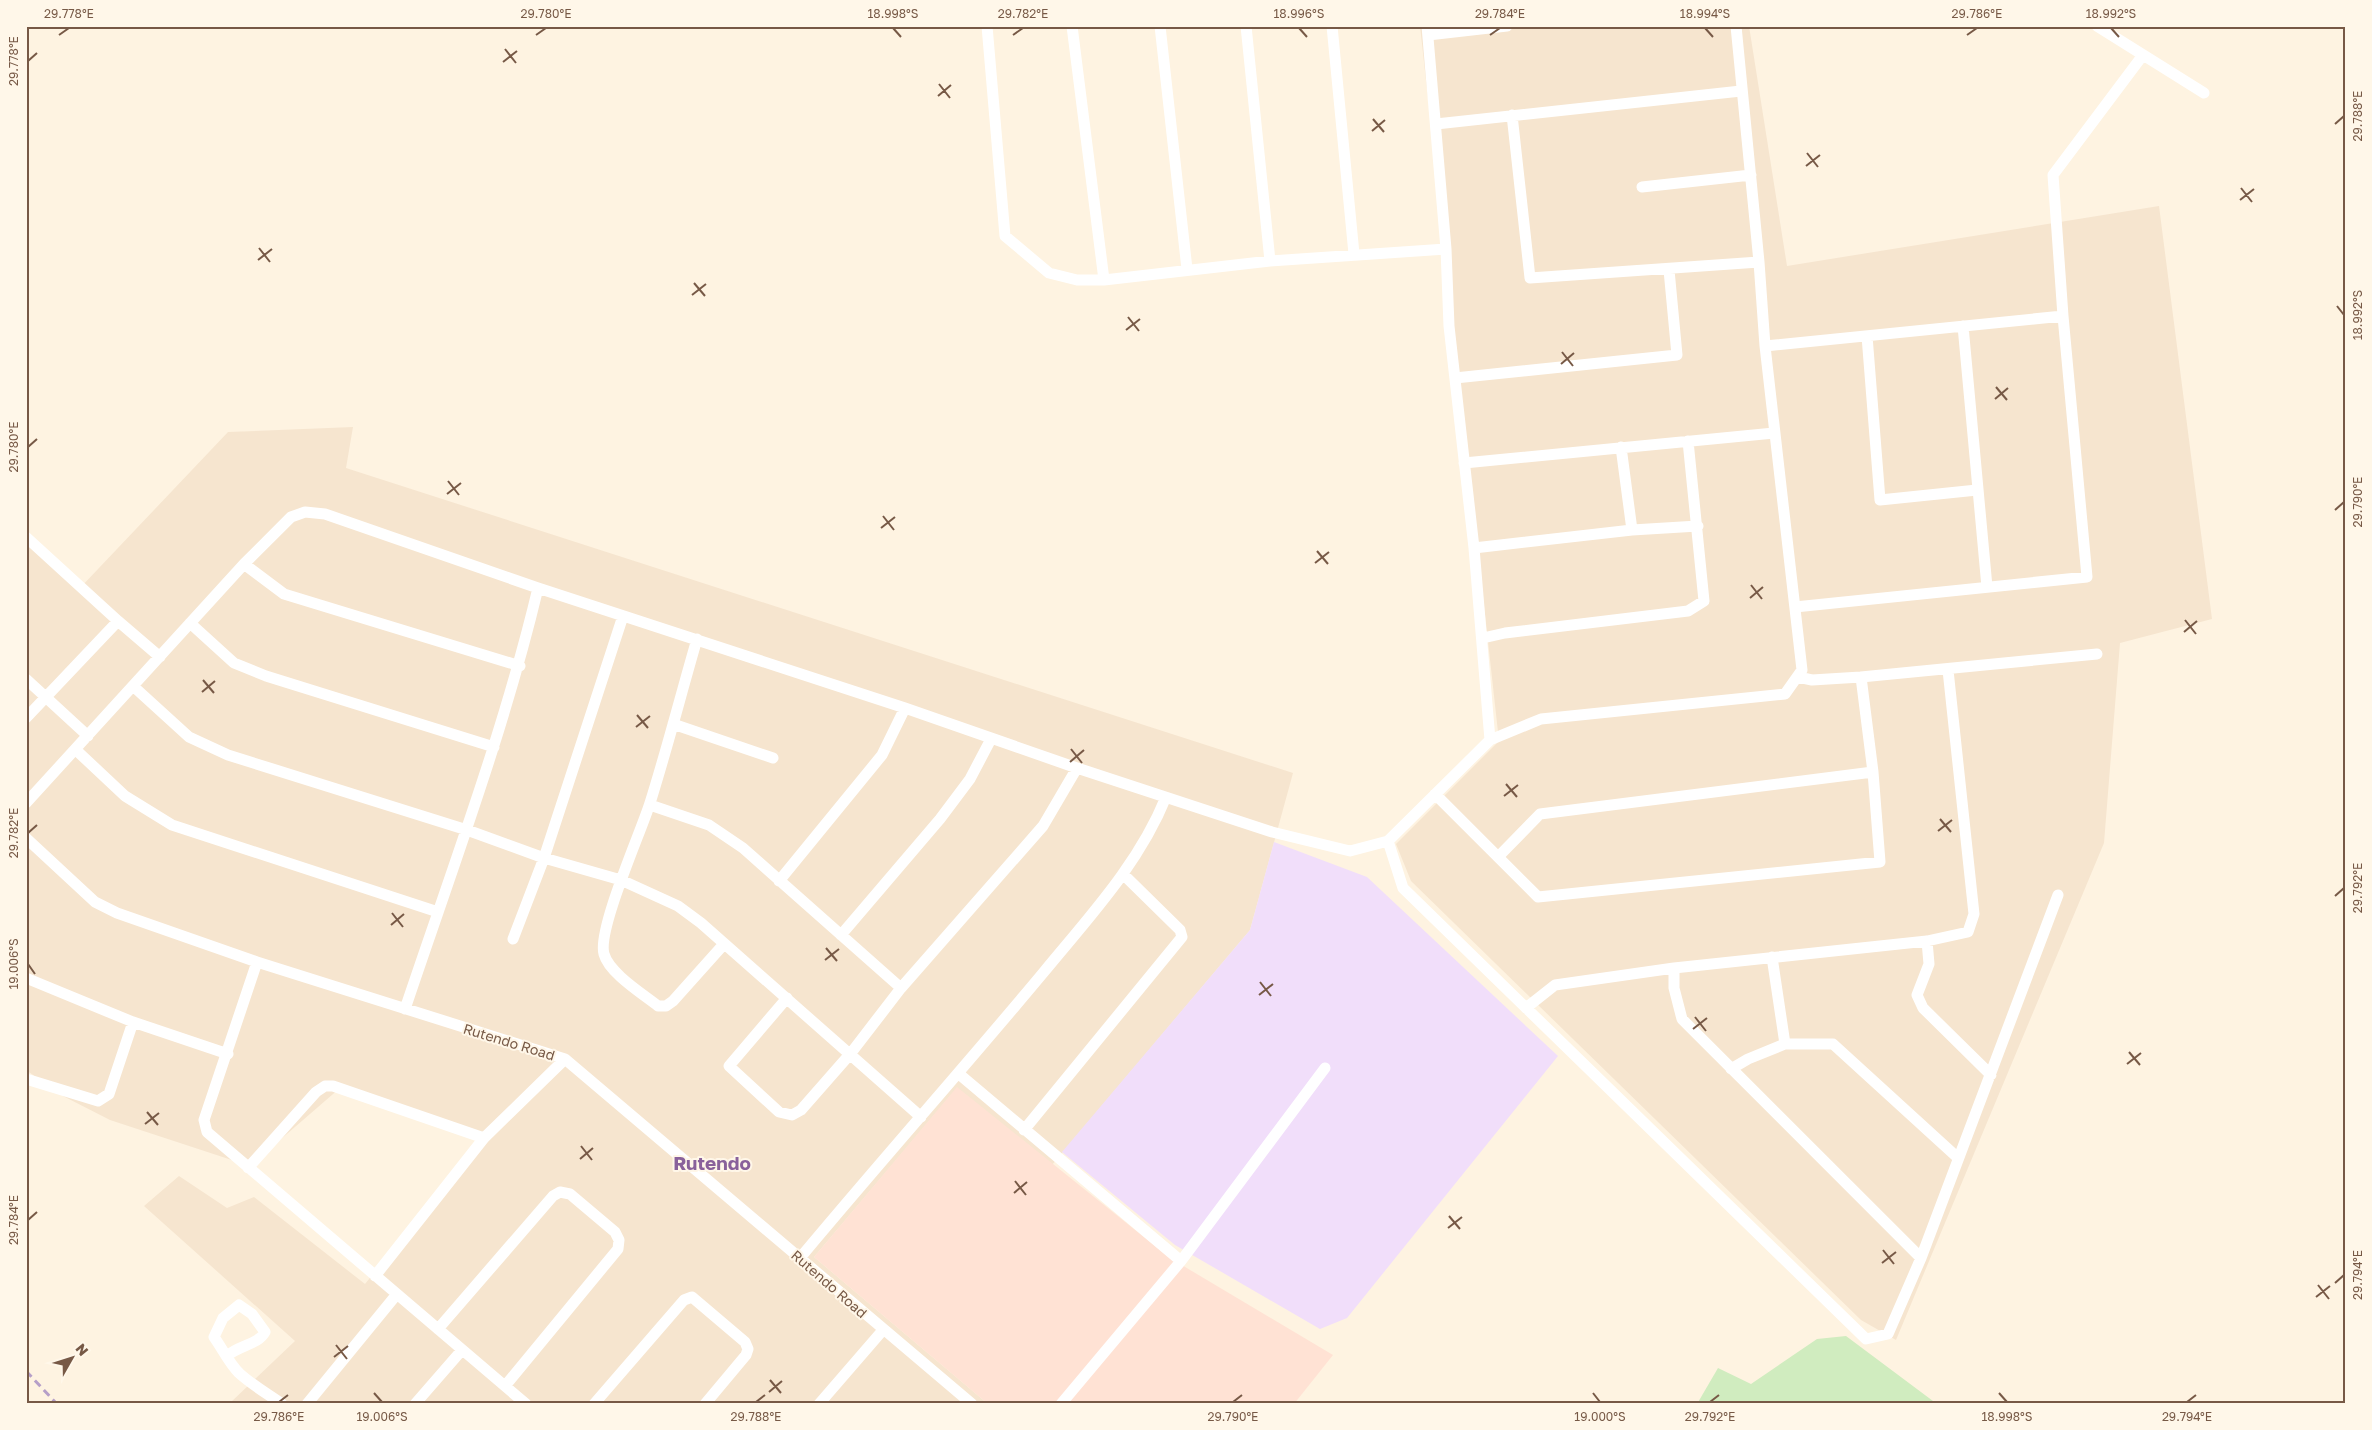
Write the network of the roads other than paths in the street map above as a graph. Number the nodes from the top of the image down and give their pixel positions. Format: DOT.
graph roads {
  1 [pos="987,26"];
  2 [pos="1072,26"];
  3 [pos="1160,26"];
  4 [pos="1246,26"];
  5 [pos="1332,26"];
  6 [pos="1507,26"];
  7 [pos="1736,26"];
  8 [pos="2097,26"];
  9 [pos="2113,30"];
  10 [pos="1427,31"];
  11 [pos="2143,55"];
  12 [pos="1741,91"];
  13 [pos="2204,94"];
  14 [pos="1512,115"];
  15 [pos="1436,124"];
  16 [pos="1751,175"];
  17 [pos="1642,187"];
  18 [pos="1446,249"];
  19 [pos="1354,254"];
  20 [pos="1270,261"];
  21 [pos="1759,262"];
  22 [pos="1186,269"];
  23 [pos="1669,270"];
  24 [pos="1104,280"];
  25 [pos="2063,316"];
  26 [pos="1963,326"];
  27 [pos="1867,336"];
  28 [pos="1765,346"];
  29 [pos="1455,378"];
  30 [pos="1774,433"];
  31 [pos="1688,441"];
  32 [pos="1621,447"];
  33 [pos="1464,463"];
  34 [pos="1978,490"];
  35 [pos="1698,526"];
  36 [pos="1632,530"];
  37 [pos="26,537"];
  38 [pos="1474,548"];
  39 [pos="244,564"];
  40 [pos="1987,587"];
  41 [pos="538,588"];
  42 [pos="1795,607"];
  43 [pos="623,616"];
  44 [pos="118,621"];
  45 [pos="190,623"];
  46 [pos="1483,638"];
  47 [pos="697,639"];
  48 [pos="2097,654"];
  49 [pos="160,657"];
  50 [pos="520,666"];
  51 [pos="1948,670"];
  52 [pos="1798,677"];
  53 [pos="1861,677"];
  54 [pos="26,678"];
  55 [pos="133,686"];
  56 [pos="47,698"];
  57 [pos="905,708"];
  58 [pos="26,718"];
  59 [pos="673,724"];
  60 [pos="88,736"];
  61 [pos="991,738"];
  62 [pos="1490,740"];
  63 [pos="494,747"];
  64 [pos="76,750"];
  65 [pos="772,758"];
  66 [pos="1077,768"];
  67 [pos="1873,772"];
  68 [pos="1435,794"];
  69 [pos="1166,797"];
  70 [pos="26,803"];
  71 [pos="650,804"];
  72 [pos="467,830"];
  73 [pos="26,838"];
  74 [pos="1388,841"];
  75 [pos="1498,857"];
  76 [pos="544,858"];
  77 [pos="1124,875"];
  78 [pos="622,880"];
  79 [pos="780,881"];
  80 [pos="2058,895"];
  81 [pos="438,912"];
  82 [pos="841,935"];
  83 [pos="513,939"];
  84 [pos="1927,941"];
  85 [pos="724,944"];
  86 [pos="1772,957"];
  87 [pos="257,962"];
  88 [pos="1674,968"];
  89 [pos="26,978"];
  90 [pos="901,988"];
  91 [pos="787,998"];
  92 [pos="1526,1008"];
  93 [pos="405,1009"];
  94 [pos="133,1022"];
  95 [pos="1785,1044"];
  96 [pos="851,1053"];
  97 [pos="228,1054"];
  98 [pos="564,1059"];
  99 [pos="1325,1068"];
  100 [pos="1731,1069"];
  101 [pos="960,1074"];
  102 [pos="1991,1075"];
  103 [pos="26,1080"];
  104 [pos="921,1117"];
  105 [pos="1024,1130"];
  106 [pos="484,1138"];
  107 [pos="1958,1158"];
  108 [pos="248,1168"];
  109 [pos="800,1258"];
  110 [pos="1921,1258"];
  111 [pos="1181,1260"];
  112 [pos="375,1276"];
  113 [pos="397,1294"];
  114 [pos="438,1329"];
  115 [pos="883,1330"];
  116 [pos="462,1350"];
  117 [pos="227,1356"];
  118 [pos="505,1386"];
  119 [pos="282,1404"];
  120 [pos="307,1404"];
  121 [pos="415,1404"];
  122 [pos="526,1404"];
  123 [pos="594,1404"];
  124 [pos="704,1404"];
  125 [pos="819,1404"];
  126 [pos="972,1404"];
  127 [pos="1061,1404"];
  1 -- 24 [label="street"];
  2 -- 24 [label="street"];
  3 -- 22 [label="street"];
  4 -- 20 [label="street"];
  5 -- 19 [label="street"];
  6 -- 10 [label="street"];
  7 -- 12 [label="street"];
  8 -- 9 [label="street"];
  9 -- 11 [label="street"];
  10 -- 15 [label="street"];
  11 -- 13 [label="street"];
  11 -- 25 [label="street"];
  12 -- 14 [label="street"];
  12 -- 16 [label="street"];
  14 -- 15 [label="street"];
  14 -- 23 [label="street"];
  15 -- 18 [label="street"];
  16 -- 17 [label="street"];
  16 -- 21 [label="street"];
  18 -- 19 [label="street"];
  18 -- 29 [label="street"];
  19 -- 20 [label="street"];
  20 -- 22 [label="street"];
  21 -- 23 [label="street"];
  21 -- 28 [label="street"];
  22 -- 24 [label="street"];
  23 -- 29 [label="street"];
  25 -- 26 [label="street"];
  25 -- 40 [label="street"];
  26 -- 27 [label="street"];
  26 -- 34 [label="street"];
  27 -- 28 [label="street"];
  27 -- 34 [label="street"];
  28 -- 30 [label="street"];
  29 -- 33 [label="street"];
  30 -- 31 [label="street"];
  30 -- 42 [label="street"];
  31 -- 32 [label="street"];
  31 -- 35 [label="street"];
  32 -- 33 [label="street"];
  32 -- 36 [label="street"];
  33 -- 38 [label="street"];
  34 -- 40 [label="street"];
  35 -- 36 [label="street"];
  35 -- 46 [label="street"];
  36 -- 38 [label="street"];
  37 -- 44 [label="street"];
  38 -- 46 [label="street"];
  39 -- 41 [label="street"];
  39 -- 45 [label="street"];
  39 -- 50 [label="street"];
  40 -- 42 [label="street"];
  41 -- 43 [label="street"];
  41 -- 50 [label="street"];
  42 -- 52 [label="street"];
  43 -- 47 [label="street"];
  43 -- 76 [label="street"];
  44 -- 49 [label="street"];
  44 -- 56 [label="street"];
  45 -- 49 [label="street"];
  45 -- 63 [label="street"];
  46 -- 62 [label="street"];
  47 -- 57 [label="street"];
  47 -- 59 [label="street"];
  48 -- 51 [label="street"];
  49 -- 55 [label="street"];
  50 -- 63 [label="street"];
  51 -- 53 [label="street"];
  51 -- 84 [label="street"];
  52 -- 53 [label="street"];
  52 -- 62 [label="street"];
  53 -- 67 [label="street"];
  54 -- 56 [label="street"];
  55 -- 60 [label="street"];
  55 -- 72 [label="street"];
  56 -- 58 [label="street"];
  56 -- 60 [label="street"];
  57 -- 61 [label="street"];
  57 -- 79 [label="street"];
  59 -- 65 [label="street"];
  59 -- 71 [label="street"];
  60 -- 64 [label="street"];
  61 -- 66 [label="street"];
  61 -- 82 [label="street"];
  62 -- 68 [label="street"];
  63 -- 72 [label="street"];
  64 -- 70 [label="street"];
  64 -- 81 [label="street"];
  66 -- 69 [label="street"];
  66 -- 90 [label="street"];
  67 -- 75 [label="street"];
  67 -- 75 [label="street"];
  68 -- 74 [label="street"];
  68 -- 75 [label="street"];
  69 -- 74 [label="street"];
  69 -- 77 [label="street"];
  71 -- 78 [label="street"];
  71 -- 79 [label="street"];
  72 -- 76 [label="street"];
  72 -- 81 [label="street"];
  73 -- 87 [label="street, Rutendo Road"];
  74 -- 92 [label="street"];
  76 -- 78 [label="street"];
  76 -- 83 [label="street"];
  77 -- 101 [label="street"];
  77 -- 105 [label="street"];
  78 -- 85 [label="street"];
  78 -- 85 [label="street"];
  79 -- 82 [label="street"];
  80 -- 102 [label="street"];
  81 -- 93 [label="street"];
  82 -- 90 [label="street"];
  84 -- 86 [label="street"];
  84 -- 102 [label="street"];
  85 -- 91 [label="street"];
  86 -- 88 [label="street"];
  86 -- 95 [label="street"];
  87 -- 93 [label="street, Rutendo Road"];
  87 -- 97 [label="street"];
  88 -- 92 [label="street"];
  88 -- 100 [label="street"];
  89 -- 94 [label="street"];
  90 -- 96 [label="street"];
  91 -- 96 [label="street"];
  91 -- 96 [label="street"];
  92 -- 110 [label="street"];
  93 -- 98 [label="street, Rutendo Road"];
  94 -- 97 [label="street"];
  94 -- 103 [label="street"];
  95 -- 100 [label="street"];
  95 -- 107 [label="street"];
  96 -- 104 [label="street"];
  97 -- 108 [label="street"];
  98 -- 106 [label="street"];
  98 -- 109 [label="street, Rutendo Road"];
  99 -- 111 [label="street"];
  100 -- 110 [label="street"];
  101 -- 104 [label="street"];
  101 -- 105 [label="street"];
  102 -- 107 [label="street"];
  104 -- 109 [label="street"];
  105 -- 111 [label="street"];
  106 -- 108 [label="street"];
  106 -- 112 [label="street"];
  107 -- 110 [label="street"];
  108 -- 112 [label="street"];
  109 -- 115 [label="street, Rutendo Road"];
  111 -- 127 [label="street"];
  112 -- 113 [label="street"];
  113 -- 114 [label="street"];
  113 -- 120 [label="street"];
  114 -- 116 [label="street"];
  114 -- 118 [label="street"];
  115 -- 125 [label="street"];
  115 -- 126 [label="street, Rutendo Road"];
  116 -- 118 [label="street"];
  116 -- 121 [label="street"];
  117 -- 117 [label="street"];
  117 -- 119 [label="street"];
  118 -- 122 [label="street"];
  123 -- 124 [label="street"];
}
